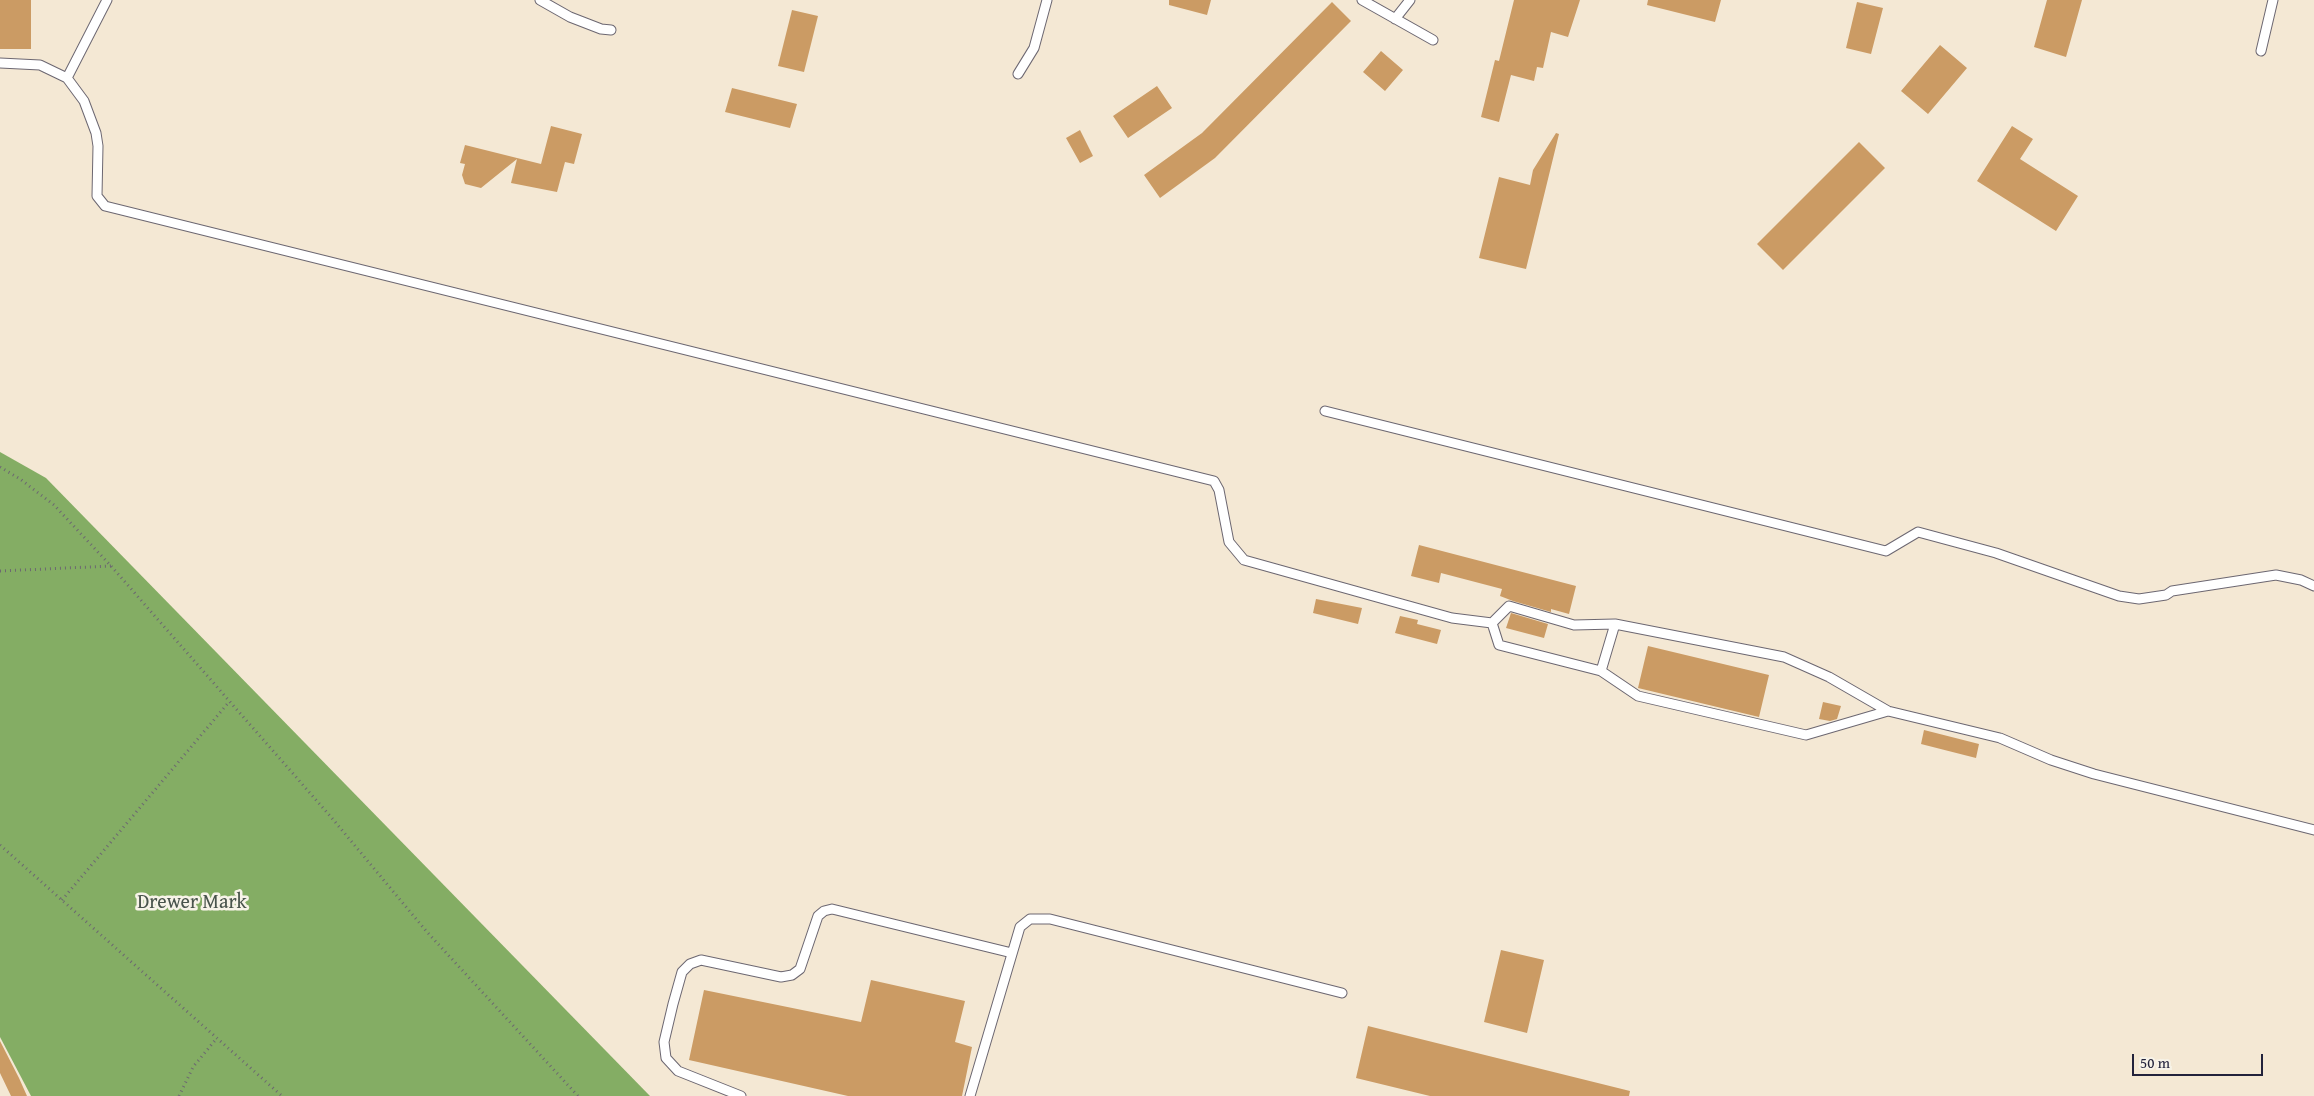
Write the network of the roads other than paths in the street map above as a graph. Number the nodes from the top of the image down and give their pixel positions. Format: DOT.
graph roads {
  1 [pos="107,0"];
  2 [pos="540,0"];
  3 [pos="1047,0"];
  4 [pos="1362,0"];
  5 [pos="1410,0"];
  6 [pos="2273,0"];
  7 [pos="1395,19"];
  8 [pos="611,30"];
  9 [pos="1433,40"];
  10 [pos="2260,51"];
  11 [pos="0,63"];
  12 [pos="1018,74"];
  13 [pos="67,78"];
  14 [pos="1326,411"];
  15 [pos="2314,586"];
  16 [pos="1492,623"];
  17 [pos="1615,624"];
  18 [pos="1601,671"];
  19 [pos="1888,712"];
  20 [pos="2314,830"];
  21 [pos="1012,953"];
  22 [pos="1342,993"];
  23 [pos="740,1096"];
  24 [pos="970,1096"];
  1 -- 13 [label="lane"];
  2 -- 8 [label="lane"];
  3 -- 12 [label="lane"];
  4 -- 7 [label="lane"];
  5 -- 7 [label="lane"];
  6 -- 10 [label="lane"];
  7 -- 9 [label="lane"];
  11 -- 13 [label="lane"];
  13 -- 16 [label="lane"];
  14 -- 15 [label="lane"];
  16 -- 17 [label="lane"];
  16 -- 18 [label="lane"];
  17 -- 18 [label="lane"];
  17 -- 19 [label="lane"];
  18 -- 19 [label="lane"];
  19 -- 20 [label="lane"];
  21 -- 22 [label="lane"];
  21 -- 23 [label="lane"];
  21 -- 24 [label="lane"];
}
